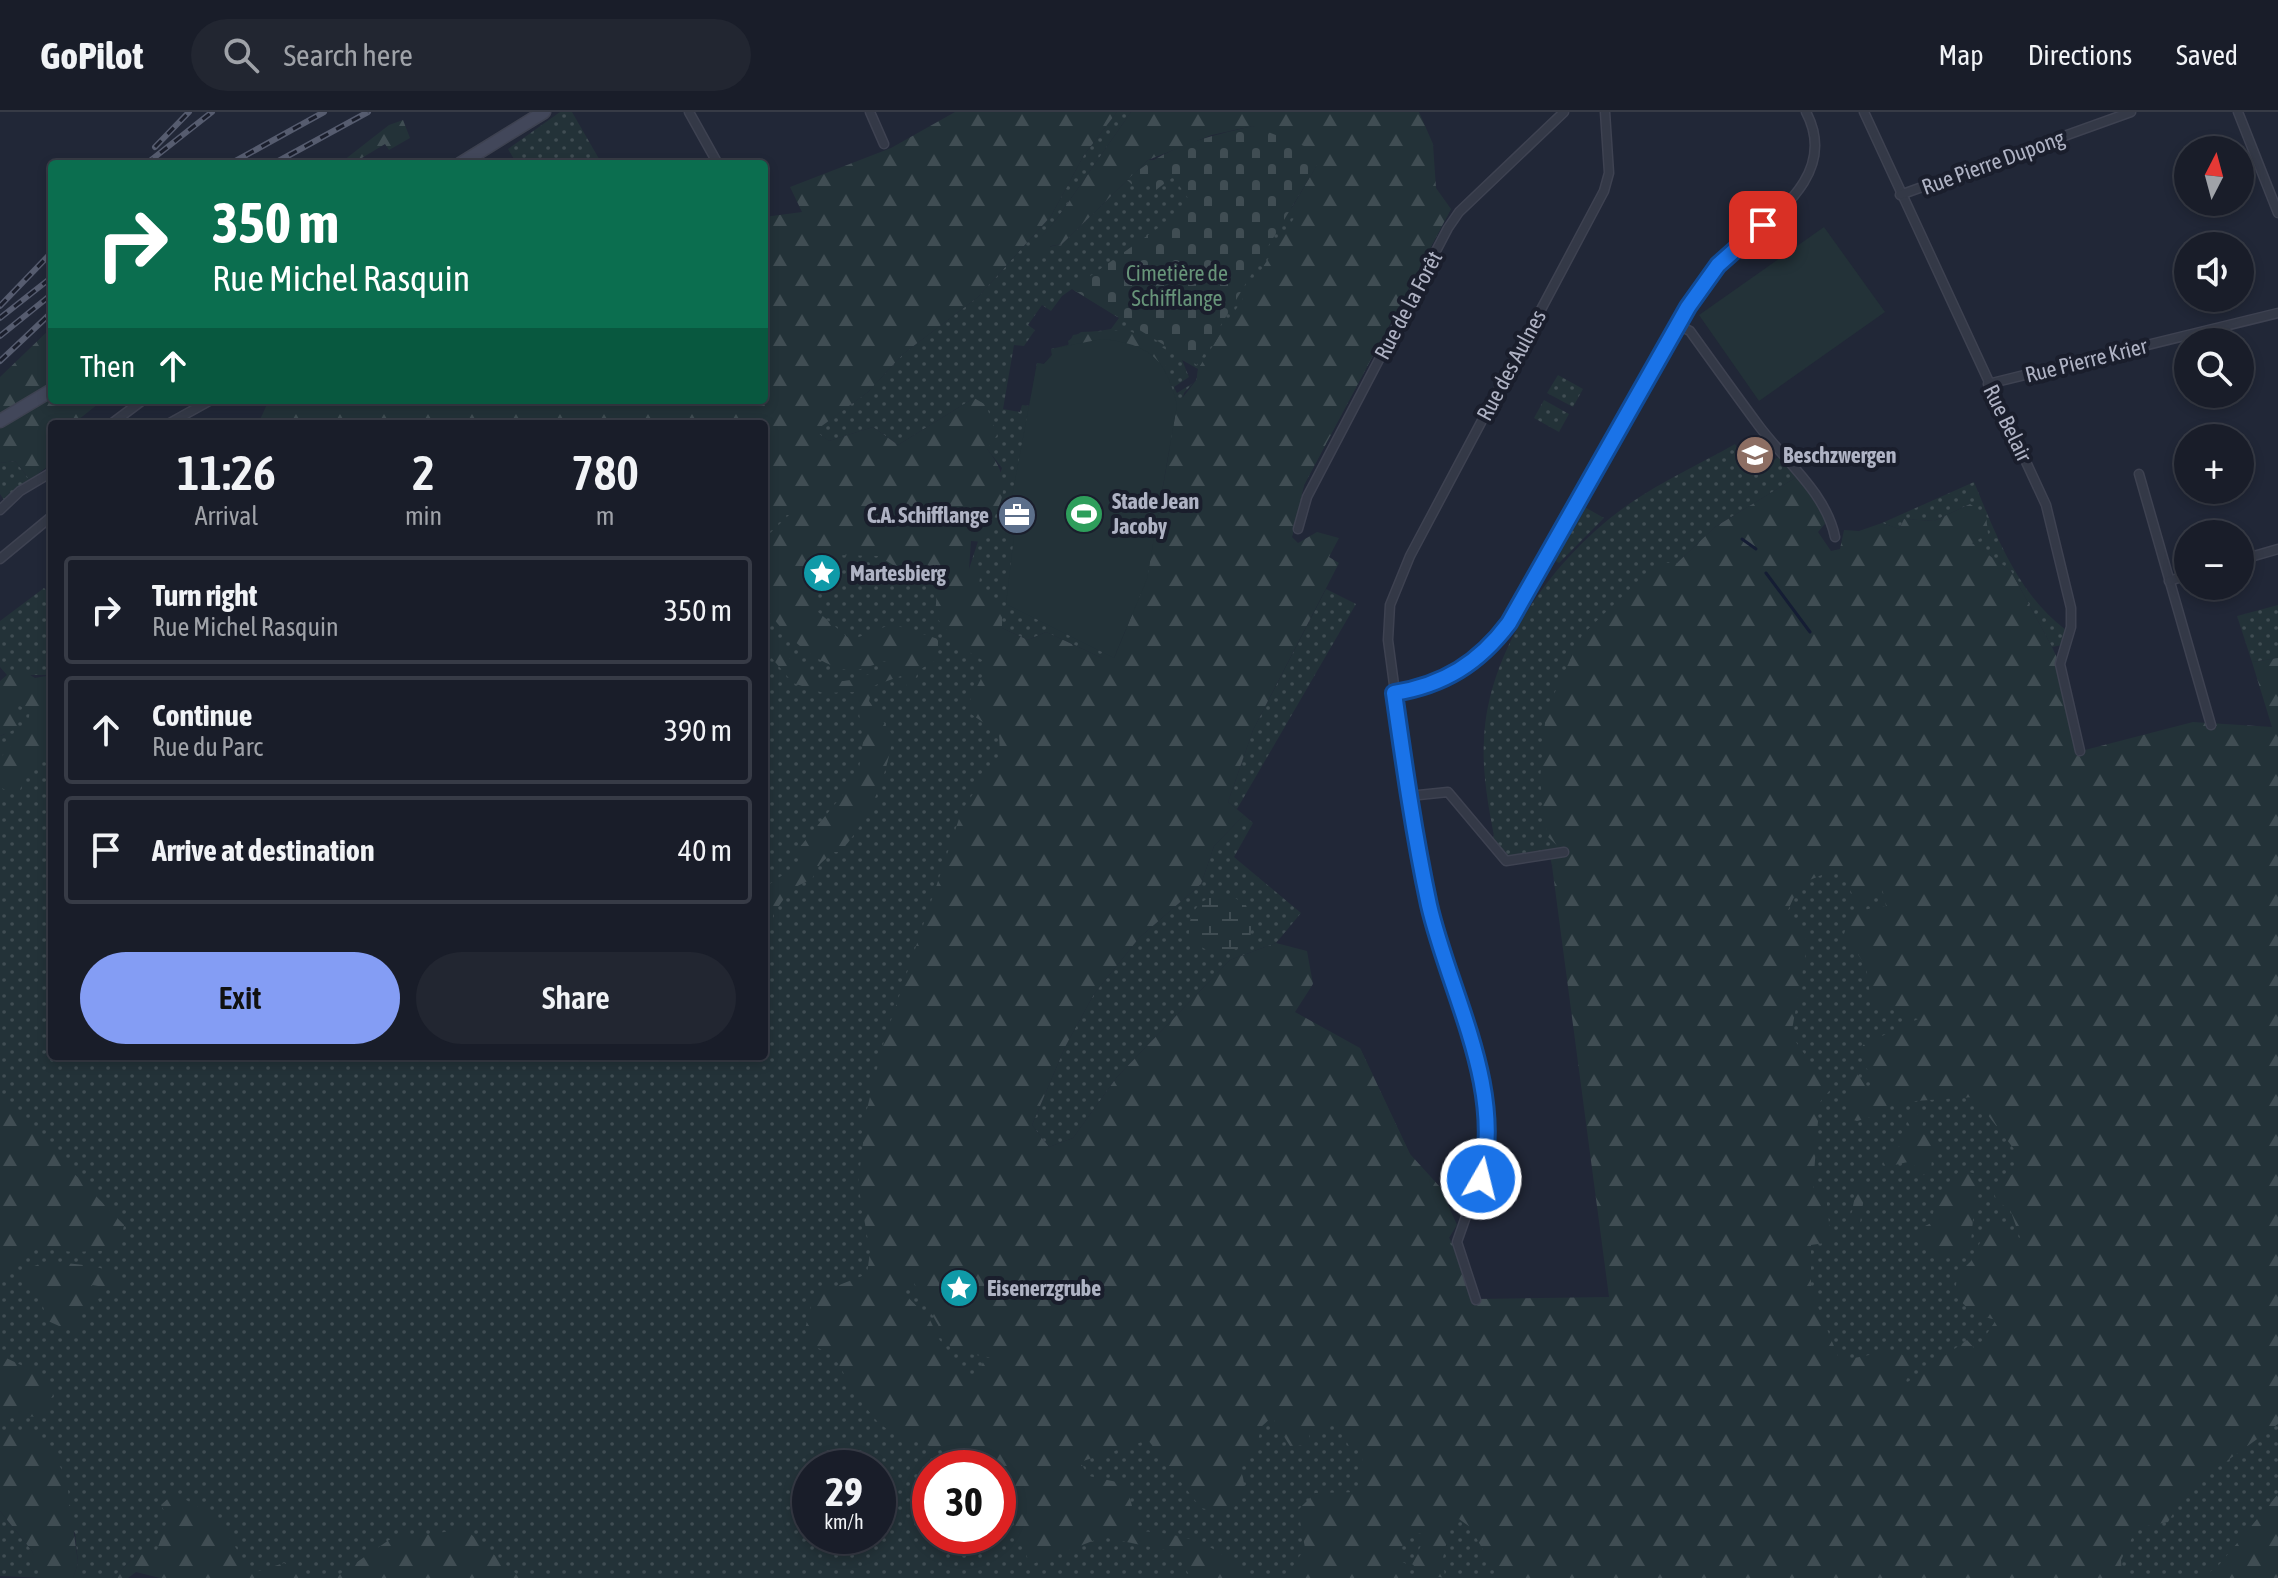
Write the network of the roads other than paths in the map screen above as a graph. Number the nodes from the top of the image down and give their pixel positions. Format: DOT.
graph roads {
  1 [pos="544,112"];
  2 [pos="689,112"];
  3 [pos="870,112"];
  4 [pos="1564,112"];
  5 [pos="1605,112"];
  6 [pos="1806,112"];
  7 [pos="1864,112"];
  8 [pos="2131,112"];
  9 [pos="2238,112"];
  10 [pos="884,144"];
  11 [pos="466,160"];
  12 [pos="716,160"];
  13 [pos="1900,195"];
  14 [pos="2278,213"];
  15 [pos="2278,313"];
  16 [pos="1678,325"];
  17 [pos="1988,384"];
  18 [pos="48,392"];
  19 [pos="138,404"];
  20 [pos="204,404"];
  21 [pos="116,420"];
  22 [pos="175,420"];
  23 [pos="0,421"];
  24 [pos="48,474"];
  25 [pos="2139,474"];
  26 [pos="0,510"];
  27 [pos="48,519"];
  28 [pos="1298,529"];
  29 [pos="1835,537"];
  30 [pos="2278,549"];
  31 [pos="2254,556"];
  32 [pos="0,559"];
  33 [pos="2174,579"];
  34 [pos="2169,581"];
  35 [pos="1394,693"];
  36 [pos="2211,725"];
  37 [pos="2080,751"];
  38 [pos="1409,796"];
  39 [pos="1564,852"];
  40 [pos="1476,1300"];
  1 -- 11 [label="street"];
  2 -- 12 [label="street"];
  3 -- 10 [label="street"];
  4 -- 28 [label="street, Rue de la Forêt"];
  5 -- 35 [label="street, Rue des Aulnes"];
  6 -- 16 [label="street"];
  7 -- 13 [label="street, Rue Belair"];
  8 -- 13 [label="street, Rue Pierre Dupong"];
  9 -- 14 [label="street"];
  13 -- 17 [label="street, Rue Belair"];
  15 -- 17 [label="street, Rue Pierre Krier"];
  16 -- 29 [label="street"];
  16 -- 35 [label="street"];
  17 -- 37 [label="street, Rue Belair"];
  18 -- 23 [label="street"];
  19 -- 21 [label="street"];
  20 -- 22 [label="street"];
  24 -- 26 [label="street"];
  25 -- 34 [label="street"];
  27 -- 32 [label="street"];
  30 -- 31 [label="street"];
  33 -- 34 [label="street"];
  34 -- 36 [label="street"];
  35 -- 38 [label="street, Rue des Aulnes"];
  38 -- 39 [label="street"];
  38 -- 40 [label="street, Rue des Aulnes"];
}
